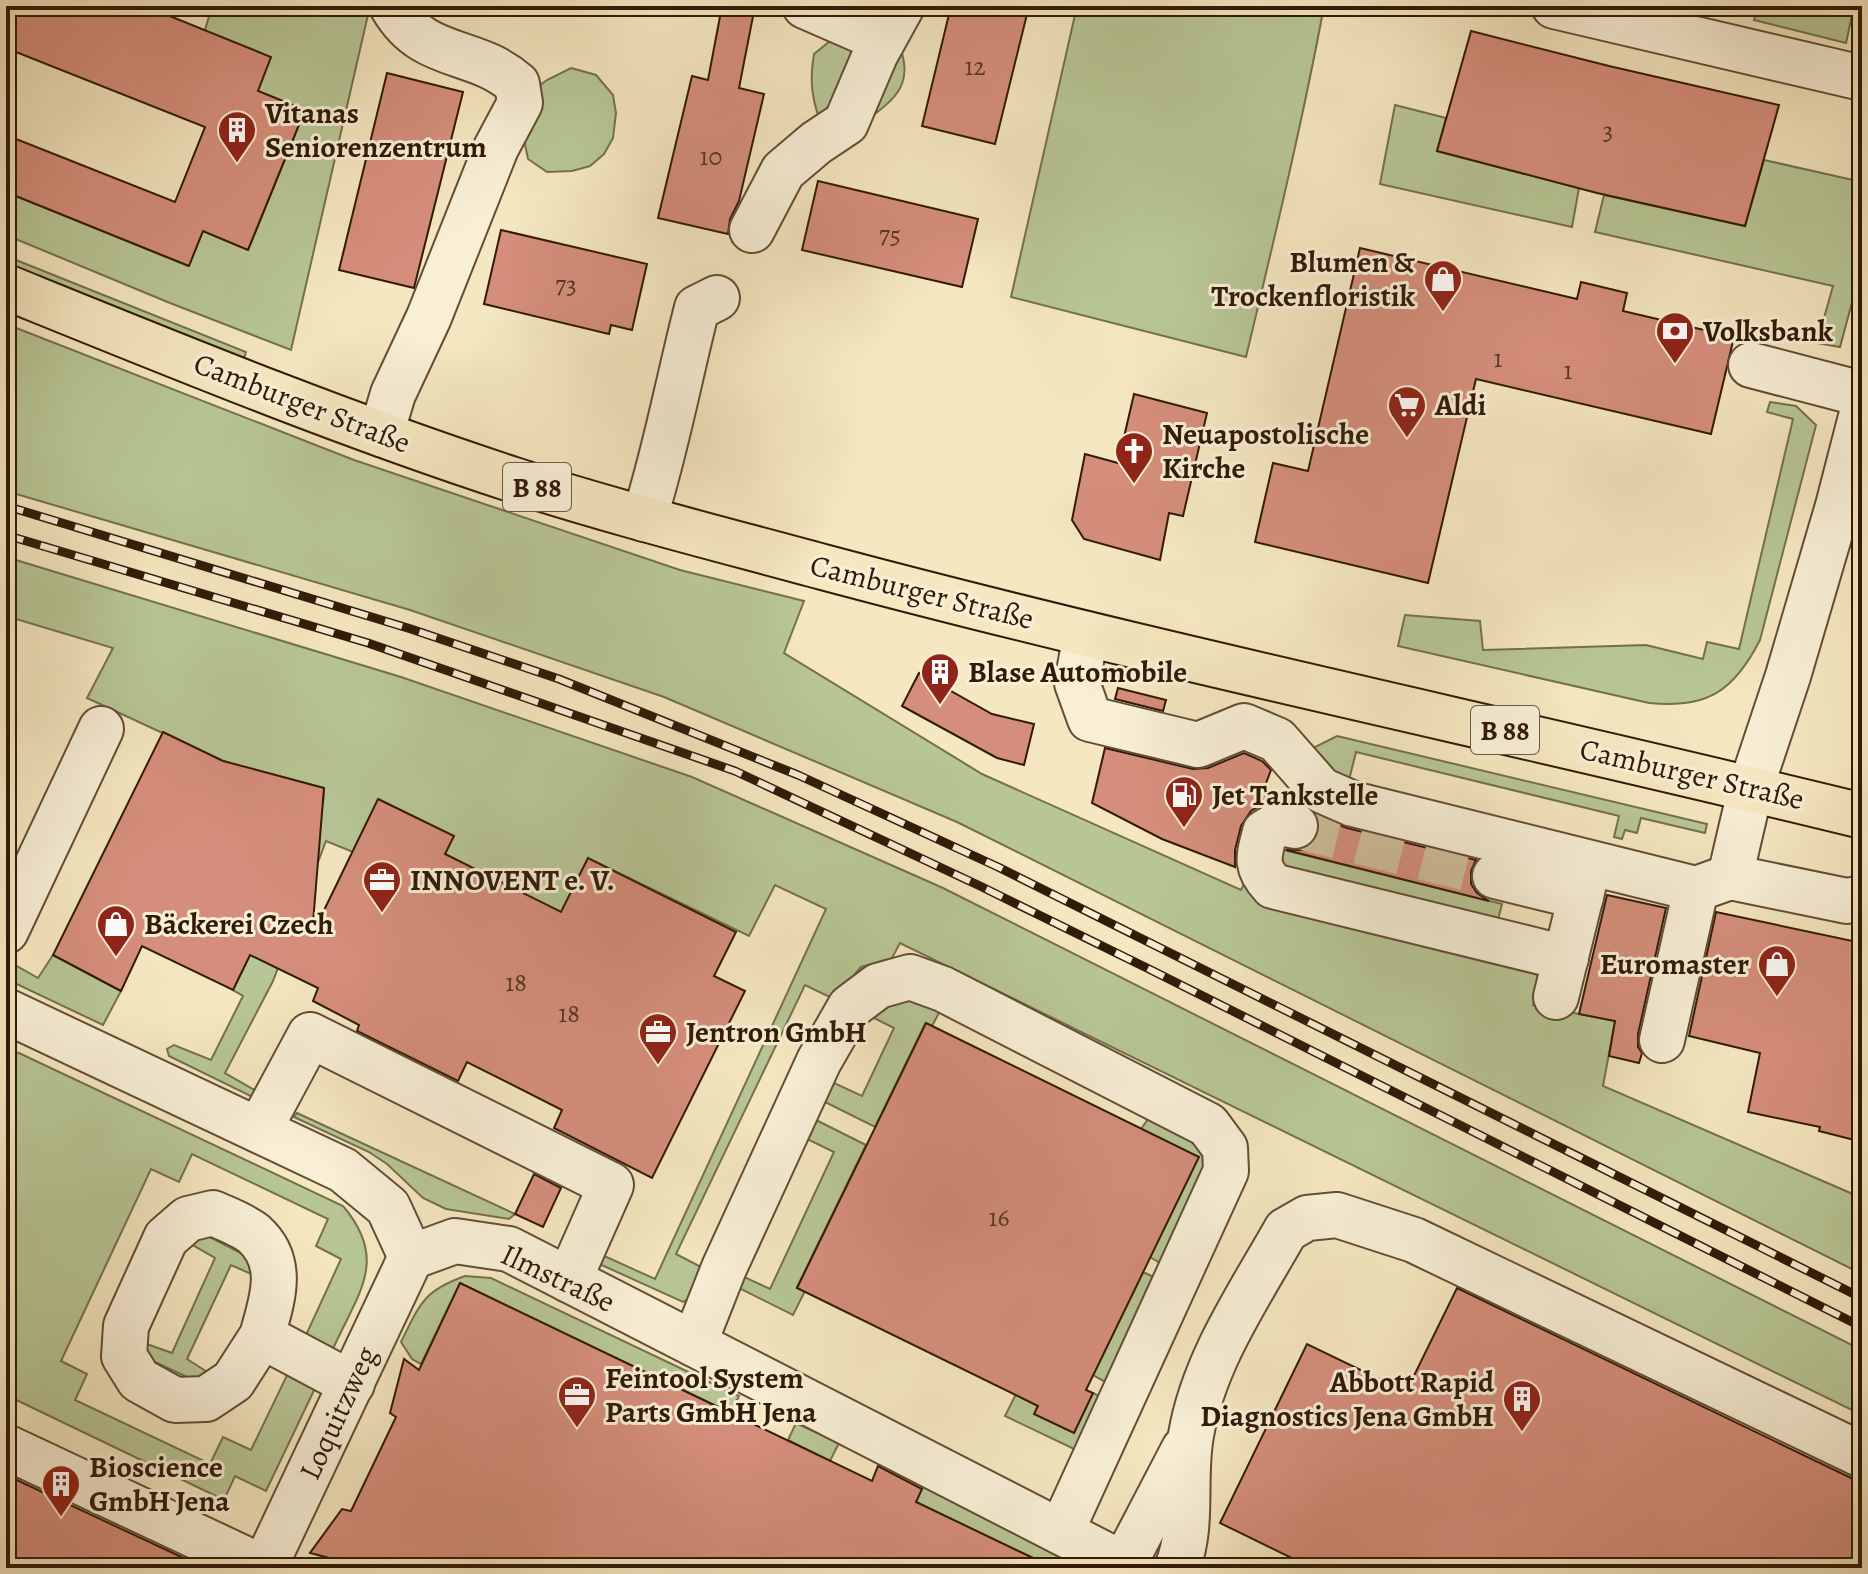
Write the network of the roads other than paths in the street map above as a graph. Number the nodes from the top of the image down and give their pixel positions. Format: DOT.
graph roads {
  1 [pos="392,6"];
  2 [pos="805,6"];
  3 [pos="1554,6"];
  4 [pos="892,23"];
  5 [pos="1862,78"];
  6 [pos="752,230"];
  7 [pos="6,287"];
  8 [pos="717,298"];
  9 [pos="1751,365"];
  10 [pos="1862,394"];
  11 [pos="1862,413"];
  12 [pos="381,434"];
  13 [pos="644,519"];
  14 [pos="1086,634"];
  15 [pos="1259,675"];
  16 [pos="1244,726"];
  17 [pos="101,729"];
  18 [pos="1751,787"];
  19 [pos="1862,816"];
  20 [pos="1295,826"];
  21 [pos="1495,876"];
  22 [pos="1585,880"];
  23 [pos="1713,883"];
  24 [pos="1862,898"];
  25 [pos="6,931"];
  26 [pos="6,1011"];
  27 [pos="1662,1040"];
  28 [pos="259,1130"];
  29 [pos="411,1257"];
  30 [pos="569,1280"];
  31 [pos="262,1336"];
  32 [pos="694,1344"];
  33 [pos="352,1384"];
  34 [pos="1190,1437"];
  35 [pos="6,1447"];
  36 [pos="1862,1455"];
  37 [pos="1061,1532"];
  38 [pos="1128,1566"];
  39 [pos="264,1568"];
  40 [pos="1177,1568"];
  1 -- 12 [label="street"];
  2 -- 4 [label="street"];
  3 -- 5 [label="street"];
  4 -- 6 [label="street"];
  7 -- 12 [label="main road, Camburger Straße / B 88"];
  8 -- 13 [label="street"];
  9 -- 10 [label="street"];
  11 -- 18 [label="street"];
  12 -- 13 [label="main road, Camburger Straße / B 88"];
  13 -- 14 [label="main road, Camburger Straße / B 88"];
  14 -- 15 [label="main road, Camburger Straße / B 88"];
  14 -- 16 [label="street"];
  15 -- 16 [label="street"];
  15 -- 18 [label="main road, Camburger Straße / B 88"];
  16 -- 22 [label="street"];
  17 -- 25 [label="street"];
  18 -- 19 [label="main road, Camburger Straße / B 88"];
  18 -- 23 [label="street"];
  20 -- 22 [label="street"];
  21 -- 22 [label="street"];
  22 -- 23 [label="street"];
  23 -- 24 [label="street"];
  23 -- 27 [label="street"];
  26 -- 28 [label="street"];
  28 -- 29 [label="street"];
  28 -- 30 [label="street"];
  29 -- 30 [label="street, Ilmstraße"];
  29 -- 33 [label="street, Loquitzweg"];
  30 -- 32 [label="street, Ilmstraße"];
  31 -- 33 [label="street"];
  32 -- 37 [label="street, Ilmstraße"];
  32 -- 37 [label="street"];
  33 -- 39 [label="street, Loquitzweg"];
  34 -- 36 [label="street"];
  34 -- 38 [label="street"];
  34 -- 40 [label="street"];
  35 -- 39 [label="street"];
  37 -- 38 [label="street, Ilmstraße"];
}
